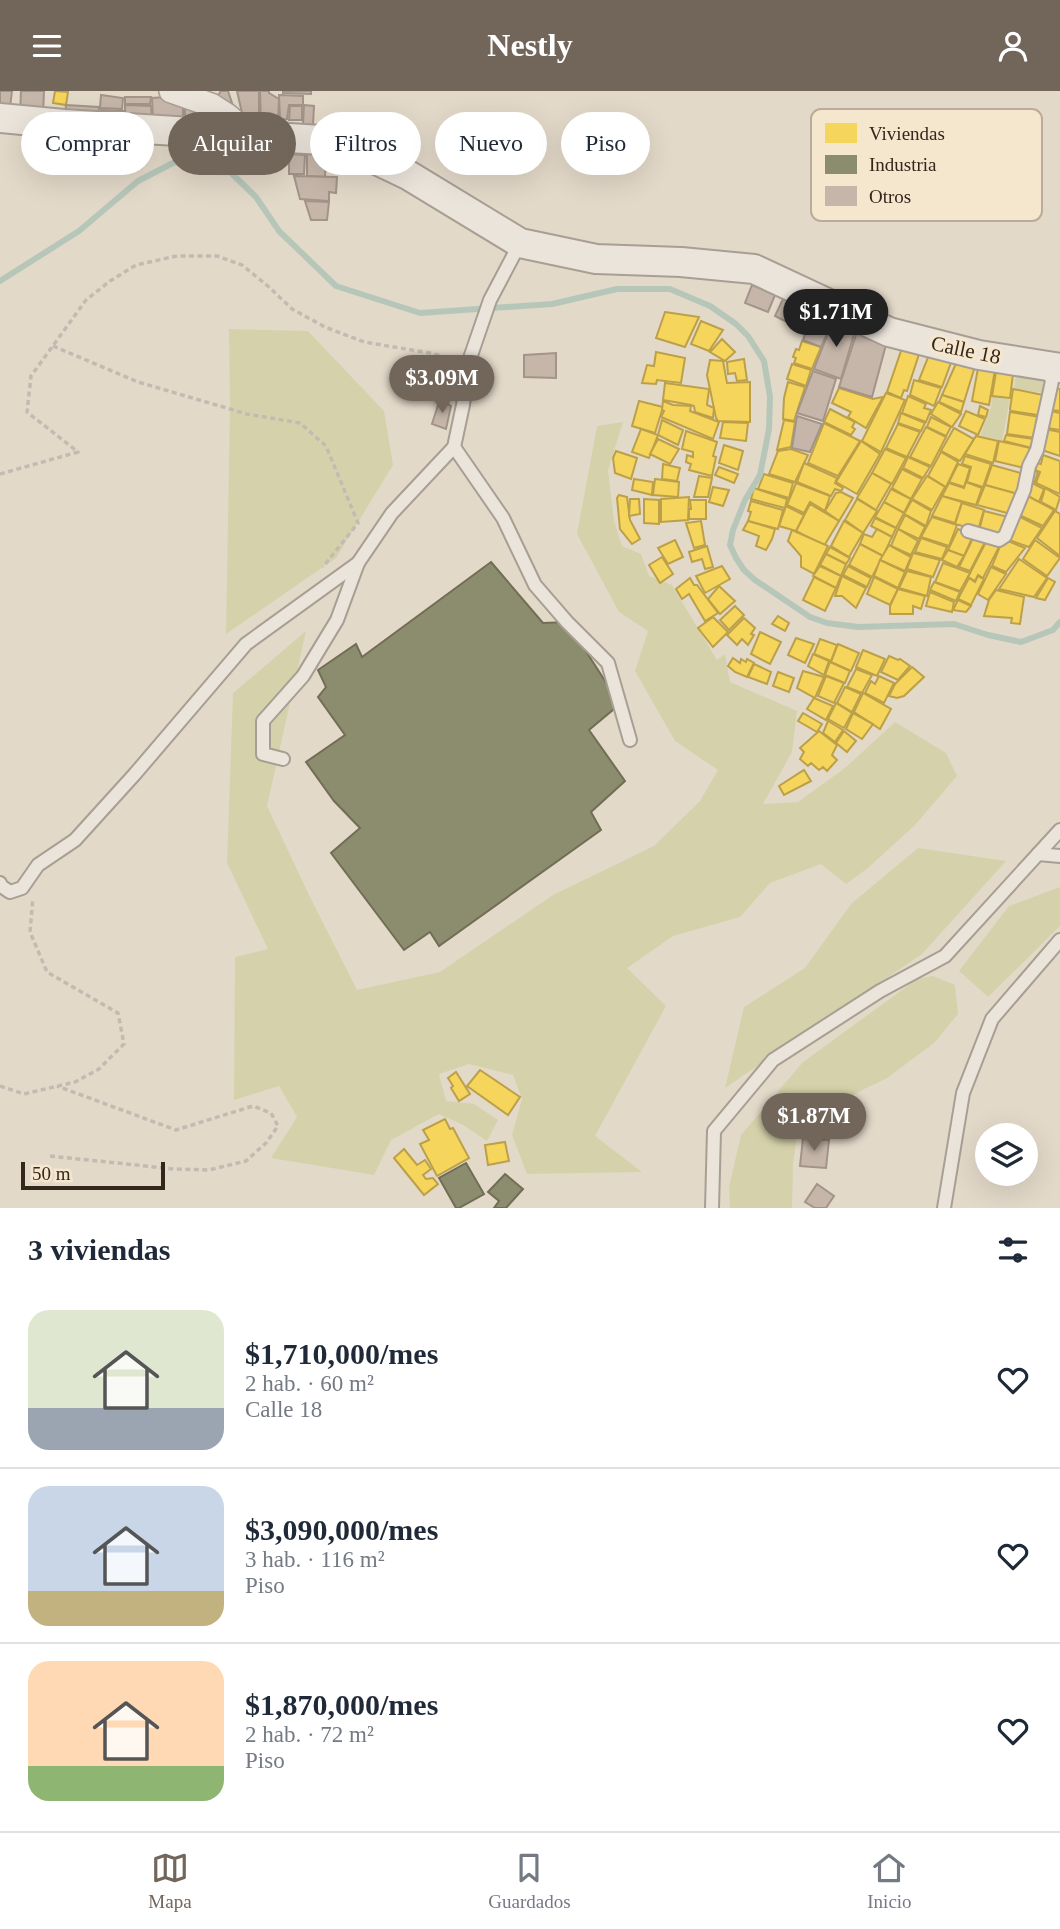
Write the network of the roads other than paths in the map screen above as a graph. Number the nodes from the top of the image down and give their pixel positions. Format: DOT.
graph roads {
  1 [pos="171,91"];
  2 [pos="223,112"];
  3 [pos="0,118"];
  4 [pos="168,130"];
  5 [pos="296,138"];
  6 [pos="520,243"];
  7 [pos="1053,366"];
  8 [pos="454,447"];
  9 [pos="968,531"];
  10 [pos="358,563"];
  11 [pos="630,740"];
  12 [pos="283,758"];
  13 [pos="1060,830"];
  14 [pos="1038,854"];
  15 [pos="1060,856"];
  16 [pos="0,883"];
  17 [pos="1060,940"];
  18 [pos="712,1208"];
  19 [pos="944,1208"];
  1 -- 2 [label="street"];
  3 -- 4 [label="street, Calle 18"];
  5 -- 6 [label="street, Calle 18"];
  6 -- 7 [label="street, Calle 18"];
  6 -- 8 [label="lane"];
  7 -- 9 [label="lane"];
  8 -- 10 [label="lane"];
  8 -- 11 [label="lane"];
  10 -- 12 [label="lane"];
  10 -- 16 [label="lane"];
  13 -- 14 [label="lane"];
  14 -- 15 [label="lane"];
  14 -- 18 [label="lane"];
  17 -- 19 [label="lane"];
}
